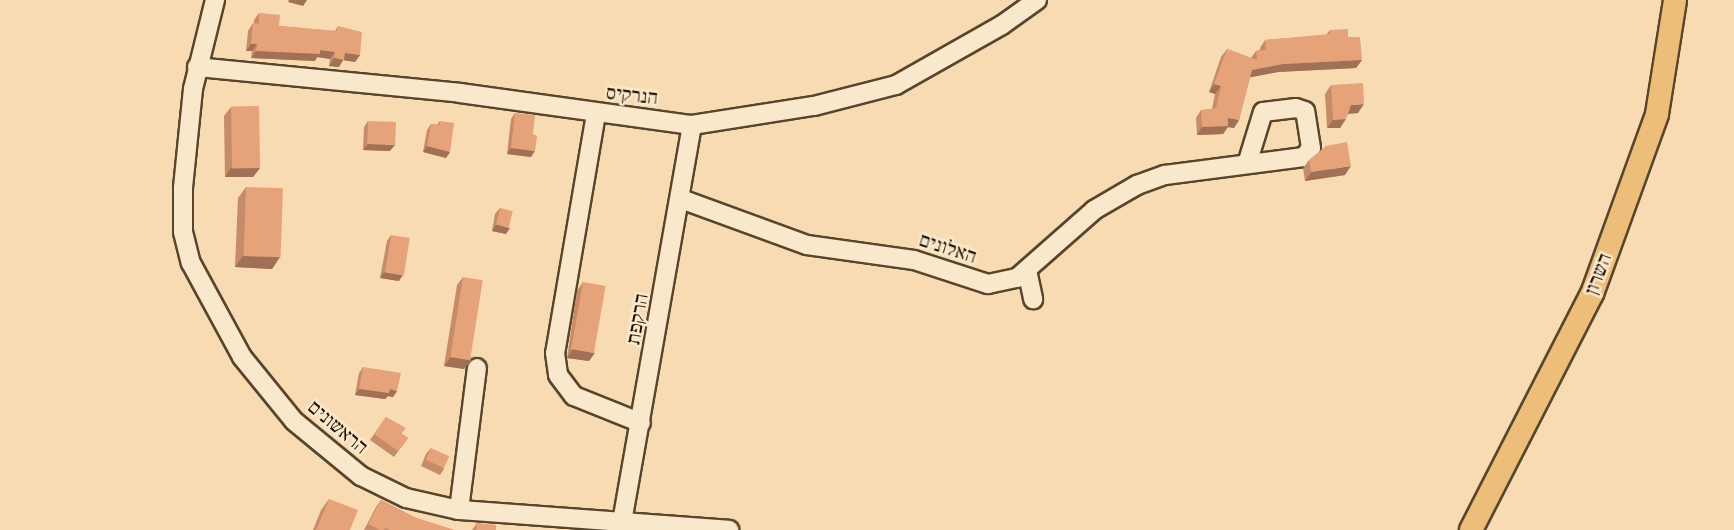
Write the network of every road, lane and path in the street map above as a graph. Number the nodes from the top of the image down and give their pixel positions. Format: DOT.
graph roads {
  1 [pos="215,0"];
  2 [pos="1037,0"];
  3 [pos="1675,0"];
  4 [pos="197,67"];
  5 [pos="596,114"];
  6 [pos="692,124"];
  7 [pos="1246,164"];
  8 [pos="681,199"];
  9 [pos="1028,270"];
  10 [pos="1033,298"];
  11 [pos="477,368"];
  12 [pos="641,423"];
  13 [pos="459,510"];
  14 [pos="622,522"];
  15 [pos="729,530"];
  16 [pos="1471,530"];
  1 -- 4 [label="street, הראשונים"];
  2 -- 6 [label="street, הנרקיס"];
  3 -- 16 [label="main road, השרון"];
  4 -- 5 [label="street, הנרקיס"];
  4 -- 13 [label="street, הראשונים"];
  5 -- 6 [label="street, הנרקיס"];
  5 -- 12 [label="street"];
  6 -- 8 [label="street, הרקפת"];
  7 -- 9 [label="street, האלונים"];
  8 -- 9 [label="street, האלונים"];
  8 -- 12 [label="street, הרקפת"];
  9 -- 10 [label="street"];
  11 -- 13 [label="street"];
  12 -- 14 [label="street, הרקפת"];
  13 -- 14 [label="street, הראשונים"];
  14 -- 15 [label="street, הראשונים"];
}
